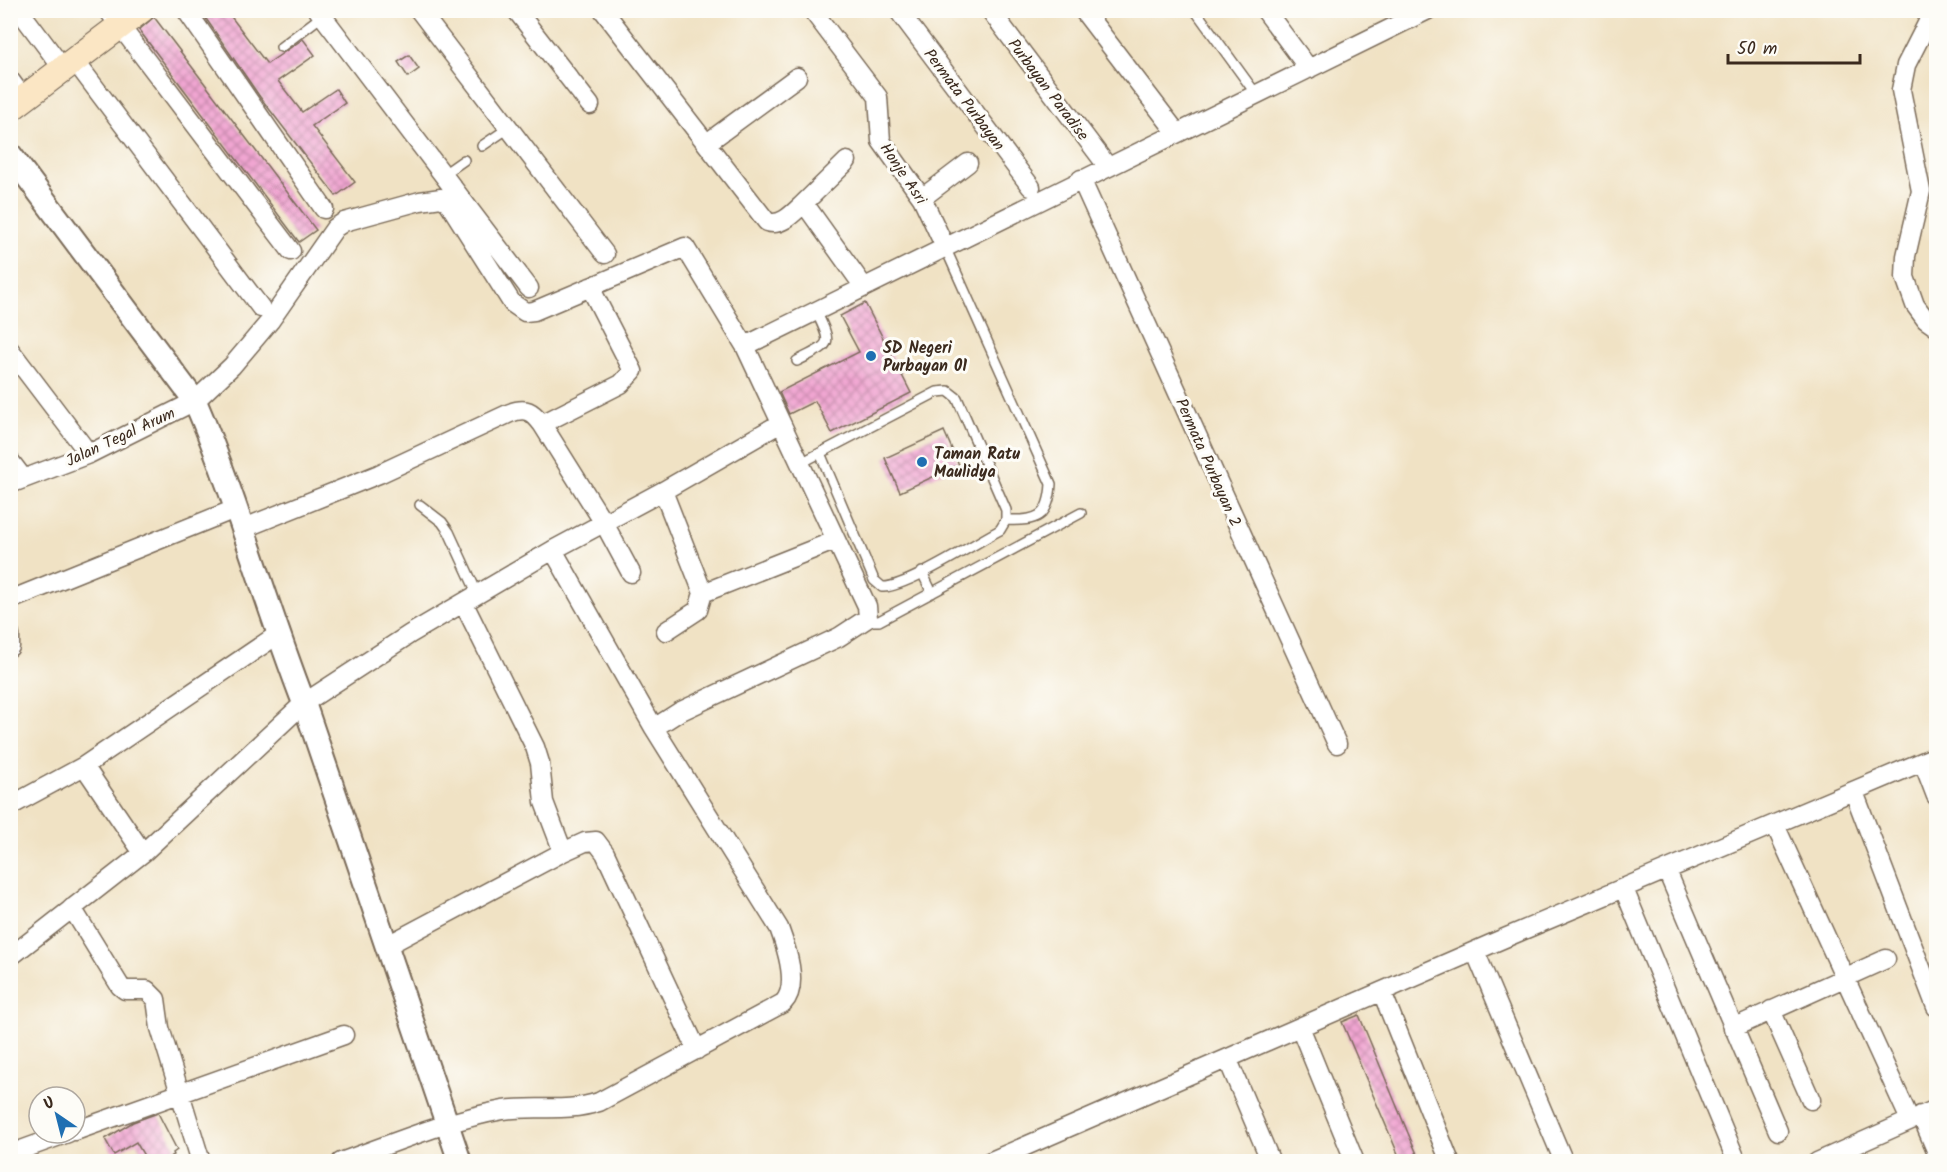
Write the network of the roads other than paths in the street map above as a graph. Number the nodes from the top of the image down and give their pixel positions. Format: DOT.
graph roads {
  1 [pos="19,10"];
  2 [pos="141,10"];
  3 [pos="186,10"];
  4 [pos="419,10"];
  5 [pos="516,10"];
  6 [pos="603,10"];
  7 [pos="812,10"];
  8 [pos="898,10"];
  9 [pos="990,10"];
  10 [pos="1083,10"];
  11 [pos="1195,10"];
  12 [pos="1266,10"];
  13 [pos="1428,10"];
  14 [pos="1934,10"];
  15 [pos="320,13"];
  16 [pos="114,19"];
  17 [pos="281,47"];
  18 [pos="69,66"];
  19 [pos="1309,69"];
  20 [pos="796,77"];
  21 [pos="1256,94"];
  22 [pos="15,96"];
  23 [pos="590,105"];
  24 [pos="507,129"];
  25 [pos="1177,133"];
  26 [pos="707,143"];
  27 [pos="483,146"];
  28 [pos="10,154"];
  29 [pos="464,160"];
  30 [pos="848,161"];
  31 [pos="968,163"];
  32 [pos="1108,167"];
  33 [pos="444,174"];
  34 [pos="1081,179"];
  35 [pos="1031,187"];
  36 [pos="1929,187"];
  37 [pos="922,198"];
  38 [pos="804,203"];
  39 [pos="324,209"];
  40 [pos="945,247"];
  41 [pos="291,251"];
  42 [pos="605,254"];
  43 [pos="590,287"];
  44 [pos="529,288"];
  45 [pos="864,288"];
  46 [pos="261,308"];
  47 [pos="816,311"];
  48 [pos="1936,327"];
  49 [pos="745,346"];
  50 [pos="10,350"];
  51 [pos="797,361"];
  52 [pos="195,401"];
  53 [pos="781,423"];
  54 [pos="543,424"];
  55 [pos="820,453"];
  56 [pos="89,454"];
  57 [pos="10,461"];
  58 [pos="799,464"];
  59 [pos="17,481"];
  60 [pos="663,491"];
  61 [pos="420,505"];
  62 [pos="1081,513"];
  63 [pos="238,519"];
  64 [pos="1006,520"];
  65 [pos="604,523"];
  66 [pos="834,541"];
  67 [pos="552,550"];
  68 [pos="922,572"];
  69 [pos="632,573"];
  70 [pos="703,593"];
  71 [pos="932,593"];
  72 [pos="10,600"];
  73 [pos="471,600"];
  74 [pos="866,621"];
  75 [pos="666,631"];
  76 [pos="10,635"];
  77 [pos="278,635"];
  78 [pos="10,647"];
  79 [pos="304,703"];
  80 [pos="654,728"];
  81 [pos="1337,744"];
  82 [pos="1930,759"];
  83 [pos="84,766"];
  84 [pos="1854,792"];
  85 [pos="1936,796"];
  86 [pos="10,806"];
  87 [pos="1775,825"];
  88 [pos="564,852"];
  89 [pos="143,853"];
  90 [pos="1667,871"];
  91 [pos="1624,889"];
  92 [pos="72,908"];
  93 [pos="386,946"];
  94 [pos="1475,951"];
  95 [pos="10,957"];
  96 [pos="1886,959"];
  97 [pos="1844,977"];
  98 [pos="1382,992"];
  99 [pos="1936,1007"];
  100 [pos="1771,1010"];
  101 [pos="1300,1027"];
  102 [pos="1733,1028"];
  103 [pos="344,1035"];
  104 [pos="697,1050"];
  105 [pos="1228,1060"];
  106 [pos="179,1093"];
  107 [pos="1811,1100"];
  108 [pos="1922,1115"];
  109 [pos="87,1127"];
  110 [pos="446,1127"];
  111 [pos="1778,1131"];
  112 [pos="35,1145"];
  113 [pos="1936,1150"];
  114 [pos="10,1154"];
  115 [pos="459,1159"];
  116 [pos="201,1161"];
  117 [pos="341,1161"];
  118 [pos="989,1161"];
  119 [pos="1271,1161"];
  120 [pos="1355,1161"];
  121 [pos="1450,1161"];
  122 [pos="1564,1161"];
  123 [pos="1737,1161"];
  124 [pos="1817,1161"];
  1 -- 18 [label="street"];
  2 -- 16 [label="main road"];
  3 -- 39 [label="street"];
  4 -- 24 [label="street"];
  5 -- 23 [label="street"];
  6 -- 26 [label="street"];
  7 -- 37 [label="street, Honje Asri"];
  8 -- 35 [label="street, Permata Purbayan"];
  9 -- 32 [label="street, Purbayan Paradise"];
  10 -- 25 [label="street"];
  11 -- 21 [label="lane"];
  12 -- 19 [label="street"];
  13 -- 19 [label="street"];
  14 -- 36 [label="street"];
  15 -- 17 [label="lane"];
  15 -- 33 [label="street"];
  16 -- 18 [label="main road"];
  16 -- 41 [label="street"];
  18 -- 22 [label="main road"];
  18 -- 46 [label="street"];
  19 -- 21 [label="street"];
  20 -- 26 [label="street"];
  21 -- 25 [label="street"];
  24 -- 27 [label="lane"];
  24 -- 42 [label="street"];
  25 -- 32 [label="street"];
  26 -- 38 [label="street"];
  28 -- 52 [label="street"];
  29 -- 33 [label="lane"];
  30 -- 38 [label="street"];
  31 -- 37 [label="street"];
  32 -- 34 [label="street"];
  33 -- 44 [label="street"];
  34 -- 40 [label="street"];
  34 -- 81 [label="street, Permata Purbayan 2"];
  36 -- 48 [label="street"];
  37 -- 40 [label="street, Honje Asri"];
  38 -- 45 [label="street"];
  40 -- 45 [label="street"];
  40 -- 64 [label="lane"];
  43 -- 49 [label="street"];
  43 -- 52 [label="street, Jalan Tegal Arum"];
  43 -- 54 [label="street"];
  45 -- 47 [label="street"];
  47 -- 49 [label="street"];
  47 -- 51 [label="lane"];
  49 -- 53 [label="street"];
  50 -- 56 [label="street"];
  52 -- 56 [label="street, Jalan Tegal Arum"];
  52 -- 63 [label="street"];
  53 -- 58 [label="street"];
  53 -- 60 [label="street"];
  54 -- 63 [label="street"];
  54 -- 65 [label="street"];
  55 -- 58 [label="lane"];
  55 -- 64 [label="lane"];
  55 -- 68 [label="lane"];
  56 -- 59 [label="street, Jalan Tegal Arum"];
  57 -- 59 [label="street"];
  58 -- 66 [label="street"];
  60 -- 65 [label="street"];
  60 -- 70 [label="street"];
  61 -- 73 [label="lane"];
  62 -- 71 [label="lane"];
  63 -- 72 [label="street"];
  63 -- 77 [label="street"];
  64 -- 68 [label="lane"];
  65 -- 67 [label="street"];
  65 -- 69 [label="street"];
  66 -- 70 [label="street"];
  66 -- 74 [label="street"];
  67 -- 73 [label="street"];
  67 -- 80 [label="street"];
  68 -- 71 [label="lane"];
  70 -- 75 [label="street"];
  71 -- 74 [label="lane"];
  73 -- 79 [label="street"];
  73 -- 88 [label="street"];
  74 -- 80 [label="street"];
  76 -- 78 [label="street"];
  77 -- 79 [label="street"];
  77 -- 83 [label="street"];
  79 -- 89 [label="street"];
  79 -- 93 [label="street"];
  80 -- 104 [label="street"];
  82 -- 84 [label="street"];
  82 -- 85 [label="street"];
  83 -- 86 [label="street"];
  83 -- 89 [label="street"];
  84 -- 87 [label="street"];
  84 -- 99 [label="street"];
  87 -- 90 [label="street"];
  87 -- 97 [label="street"];
  88 -- 93 [label="street"];
  88 -- 104 [label="street"];
  89 -- 92 [label="street"];
  90 -- 91 [label="street"];
  90 -- 102 [label="street"];
  91 -- 94 [label="street"];
  91 -- 123 [label="street"];
  92 -- 95 [label="street"];
  92 -- 106 [label="street"];
  93 -- 110 [label="street"];
  94 -- 98 [label="street"];
  94 -- 122 [label="street"];
  96 -- 97 [label="street"];
  97 -- 100 [label="street"];
  97 -- 108 [label="street"];
  98 -- 101 [label="street"];
  98 -- 121 [label="street"];
  100 -- 102 [label="street"];
  100 -- 107 [label="street"];
  101 -- 105 [label="street"];
  101 -- 120 [label="street"];
  102 -- 111 [label="street"];
  103 -- 106 [label="street"];
  104 -- 110 [label="street"];
  105 -- 118 [label="street"];
  105 -- 119 [label="street"];
  106 -- 109 [label="street"];
  106 -- 116 [label="street"];
  108 -- 113 [label="street"];
  108 -- 124 [label="street"];
  110 -- 115 [label="street"];
  110 -- 117 [label="street"];
  112 -- 114 [label="street"];
}
